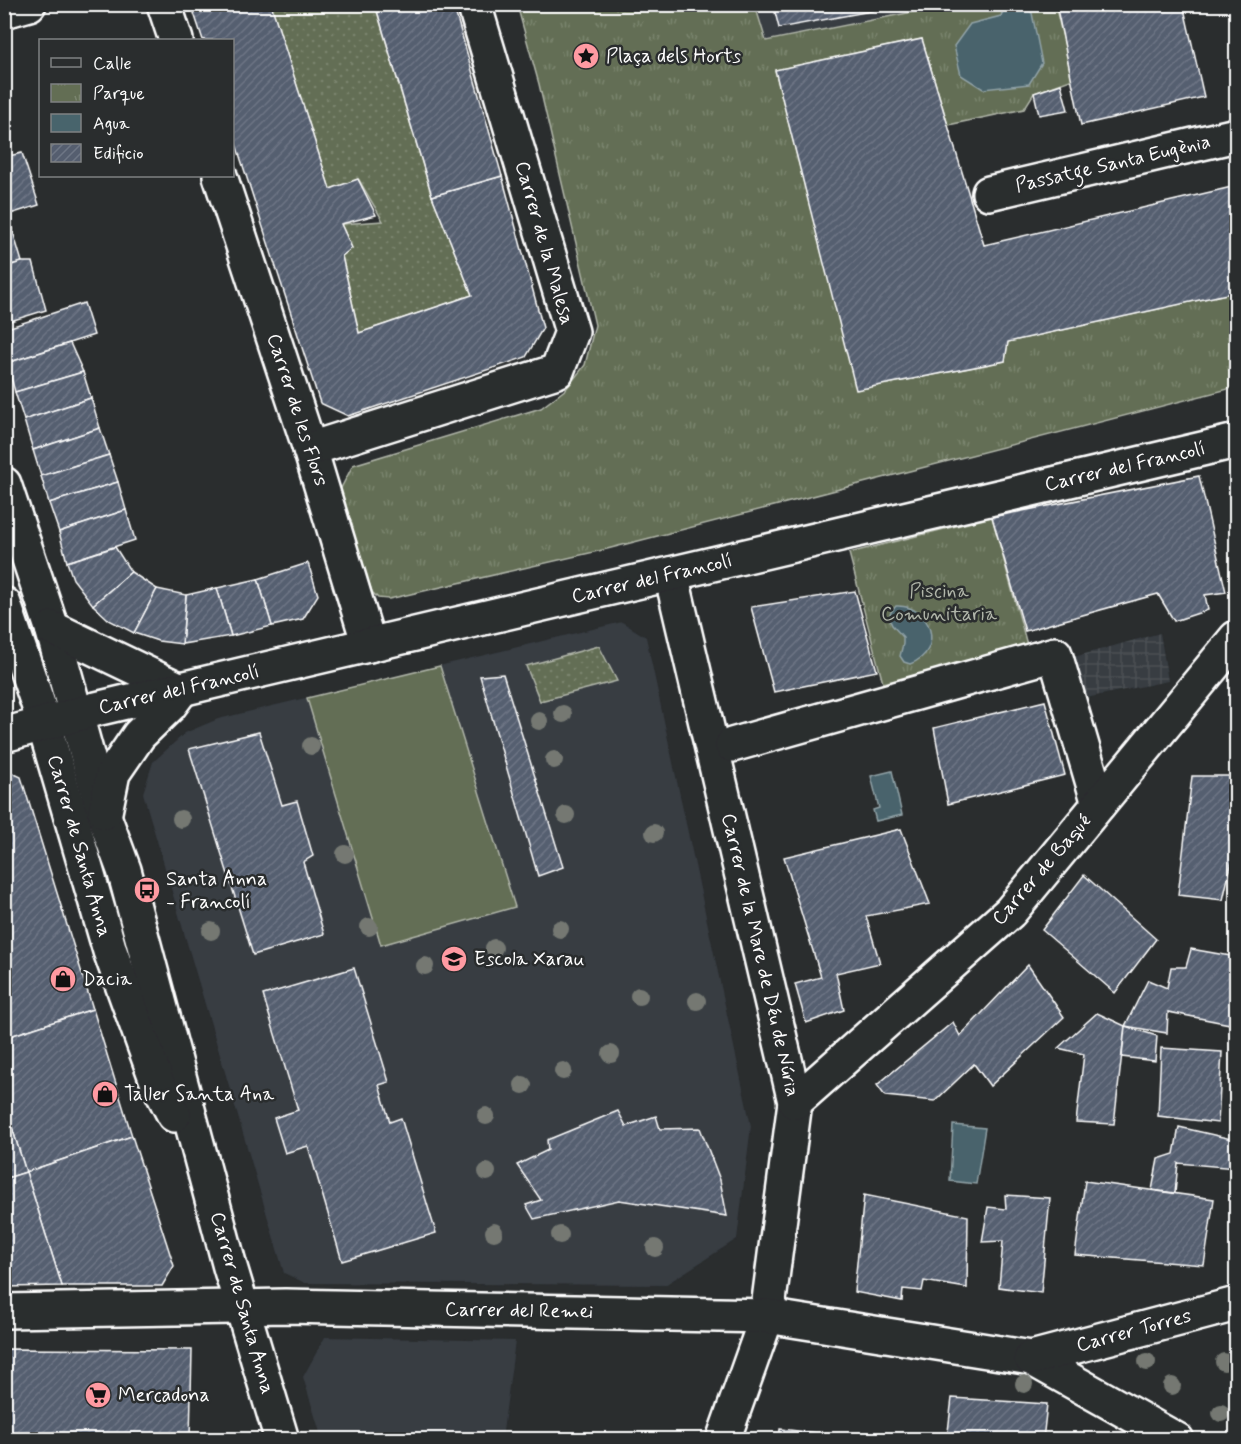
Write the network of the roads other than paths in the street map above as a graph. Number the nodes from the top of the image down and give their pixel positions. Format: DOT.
graph roads {
  1 [pos="29,4"];
  2 [pos="164,4"];
  3 [pos="474,4"];
  4 [pos="4,11"];
  5 [pos="176,39"];
  6 [pos="1236,135"];
  7 [pos="220,177"];
  8 [pos="989,193"];
  9 [pos="1236,441"];
  10 [pos="310,448"];
  11 [pos="4,484"];
  12 [pos="4,543"];
  13 [pos="671,574"];
  14 [pos="4,604"];
  15 [pos="52,628"];
  16 [pos="1236,638"];
  17 [pos="369,645"];
  18 [pos="175,698"];
  19 [pos="70,711"];
  20 [pos="4,735"];
  21 [pos="732,745"];
  22 [pos="1099,804"];
  23 [pos="104,816"];
  24 [pos="165,1026"];
  25 [pos="795,1102"];
  26 [pos="203,1167"];
  27 [pos="1236,1304"];
  28 [pos="242,1306"];
  29 [pos="4,1311"];
  30 [pos="767,1316"];
  31 [pos="1031,1358"];
  32 [pos="282,1440"];
  33 [pos="723,1440"];
  34 [pos="1177,1440"];
  1 -- 4 [label="street"];
  2 -- 5 [label="street"];
  3 -- 10 [label="street, Carrer de la Malesa"];
  6 -- 8 [label="street, Passatge Santa Eugènia"];
  7 -- 10 [label="street, Carrer de les Flors"];
  9 -- 13 [label="street, Carrer del Francolí"];
  10 -- 17 [label="street, Carrer de les Flors"];
  11 -- 15 [label="street, Carrer de Santa Anna"];
  12 -- 19 [label="street, Carrer de Santa Anna"];
  13 -- 17 [label="street, Carrer del Francolí"];
  13 -- 25 [label="street, Carrer de la Mare de Déu de Núria"];
  14 -- 19 [label="street, Carrer de Santa Anna"];
  15 -- 18 [label="street"];
  15 -- 19 [label="street, Carrer de Santa Anna"];
  16 -- 22 [label="street, Carrer de Baqué"];
  17 -- 18 [label="street, Carrer del Francolí"];
  18 -- 19 [label="street, Carrer del Francolí"];
  18 -- 23 [label="street, Carrer del Francolí"];
  19 -- 20 [label="street, Carrer del Francolí"];
  19 -- 23 [label="street, Carrer de Santa Anna"];
  19 -- 24 [label="street, Carrer de Santa Anna"];
  19 -- 26 [label="street, Carrer de Santa Anna"];
  21 -- 22 [label="street"];
  22 -- 25 [label="street, Carrer de Baqué"];
  23 -- 24 [label="street, Carrer de Santa Anna"];
  24 -- 26 [label="street, Carrer de Santa Anna"];
  25 -- 30 [label="street, Carrer de la Mare de Déu de Núria"];
  26 -- 28 [label="street, Carrer de Santa Anna"];
  27 -- 31 [label="street, Carrer Torres"];
  28 -- 29 [label="street, Carrer del Remei"];
  28 -- 30 [label="street, Carrer del Remei"];
  28 -- 32 [label="street, Carrer de Santa Anna"];
  30 -- 31 [label="street, Carrer del Remei"];
  30 -- 33 [label="street, Carrer de la Mare de Déu de Núria"];
  31 -- 34 [label="street"];
}
